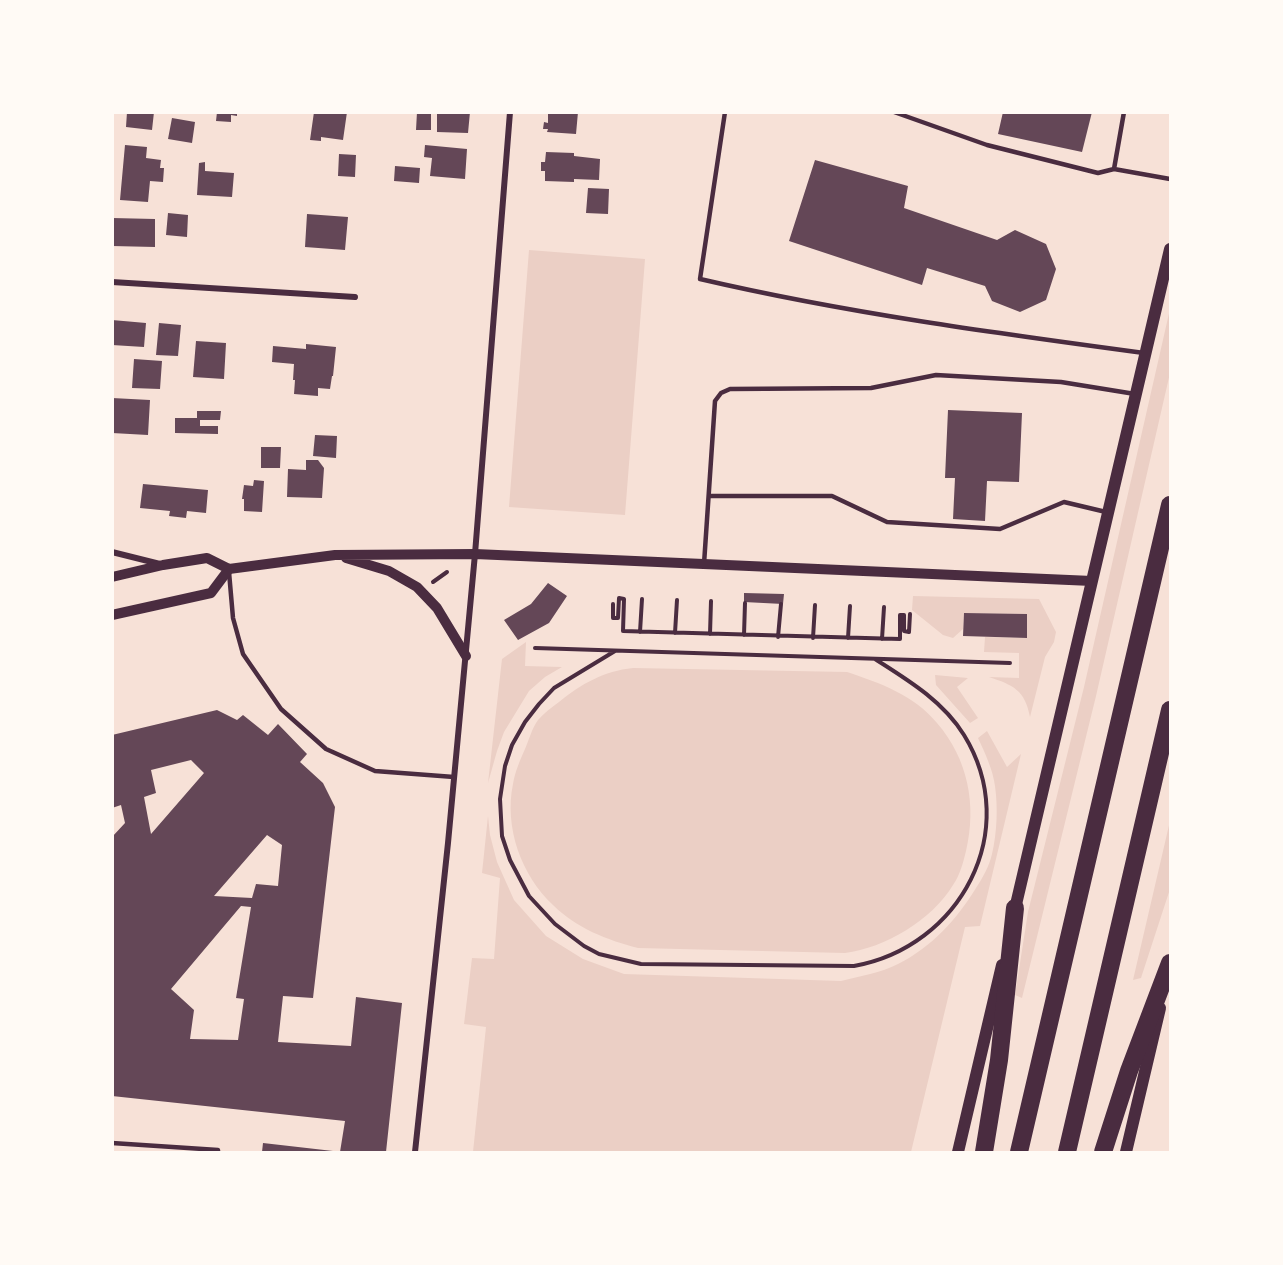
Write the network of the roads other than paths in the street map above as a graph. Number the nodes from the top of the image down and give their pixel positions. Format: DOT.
graph roads {
  1 [pos="510,112"];
  2 [pos="725,112"];
  3 [pos="894,112"];
  4 [pos="1124,112"];
  5 [pos="1114,169"];
  6 [pos="1170,179"];
  7 [pos="1170,249"];
  8 [pos="112,282"];
  9 [pos="355,297"];
  10 [pos="1146,353"];
  11 [pos="1136,394"];
  12 [pos="709,496"];
  13 [pos="1170,505"];
  14 [pos="1108,512"];
  15 [pos="112,552"];
  16 [pos="475,554"];
  17 [pos="334,555"];
  18 [pos="704,564"];
  19 [pos="163,565"];
  20 [pos="229,569"];
  21 [pos="112,577"];
  22 [pos="1092,581"];
  23 [pos="112,615"];
  24 [pos="466,656"];
  25 [pos="1170,710"];
  26 [pos="454,777"];
  27 [pos="1015,908"];
  28 [pos="1170,964"];
  29 [pos="112,1143"];
  30 [pos="218,1152"];
  31 [pos="416,1152"];
  32 [pos="958,1152"];
  33 [pos="984,1152"];
  34 [pos="1019,1152"];
  35 [pos="1067,1152"];
  36 [pos="1103,1152"];
  37 [pos="1126,1152"];
  1 -- 16 [label="street"];
  2 -- 10 [label="lane"];
  3 -- 5 [label="lane"];
  4 -- 5 [label="lane"];
  5 -- 6 [label="lane"];
  7 -- 10 [label="main road"];
  8 -- 9 [label="street"];
  10 -- 11 [label="main road"];
  11 -- 12 [label="lane"];
  11 -- 14 [label="main road"];
  12 -- 14 [label="lane"];
  12 -- 18 [label="lane"];
  13 -- 34 [label="highway"];
  14 -- 22 [label="main road"];
  15 -- 19 [label="street"];
  16 -- 17 [label="street"];
  16 -- 18 [label="street"];
  16 -- 24 [label="street"];
  17 -- 20 [label="street"];
  17 -- 24 [label="street"];
  18 -- 22 [label="street"];
  19 -- 20 [label="street"];
  19 -- 21 [label="street"];
  20 -- 23 [label="street"];
  20 -- 26 [label="lane"];
  22 -- 27 [label="main road"];
  24 -- 26 [label="street"];
  25 -- 35 [label="highway"];
  26 -- 31 [label="street"];
  27 -- 32 [label="main road"];
  27 -- 33 [label="highway"];
  28 -- 36 [label="highway"];
  28 -- 37 [label="main road"];
  29 -- 30 [label="lane"];
}
